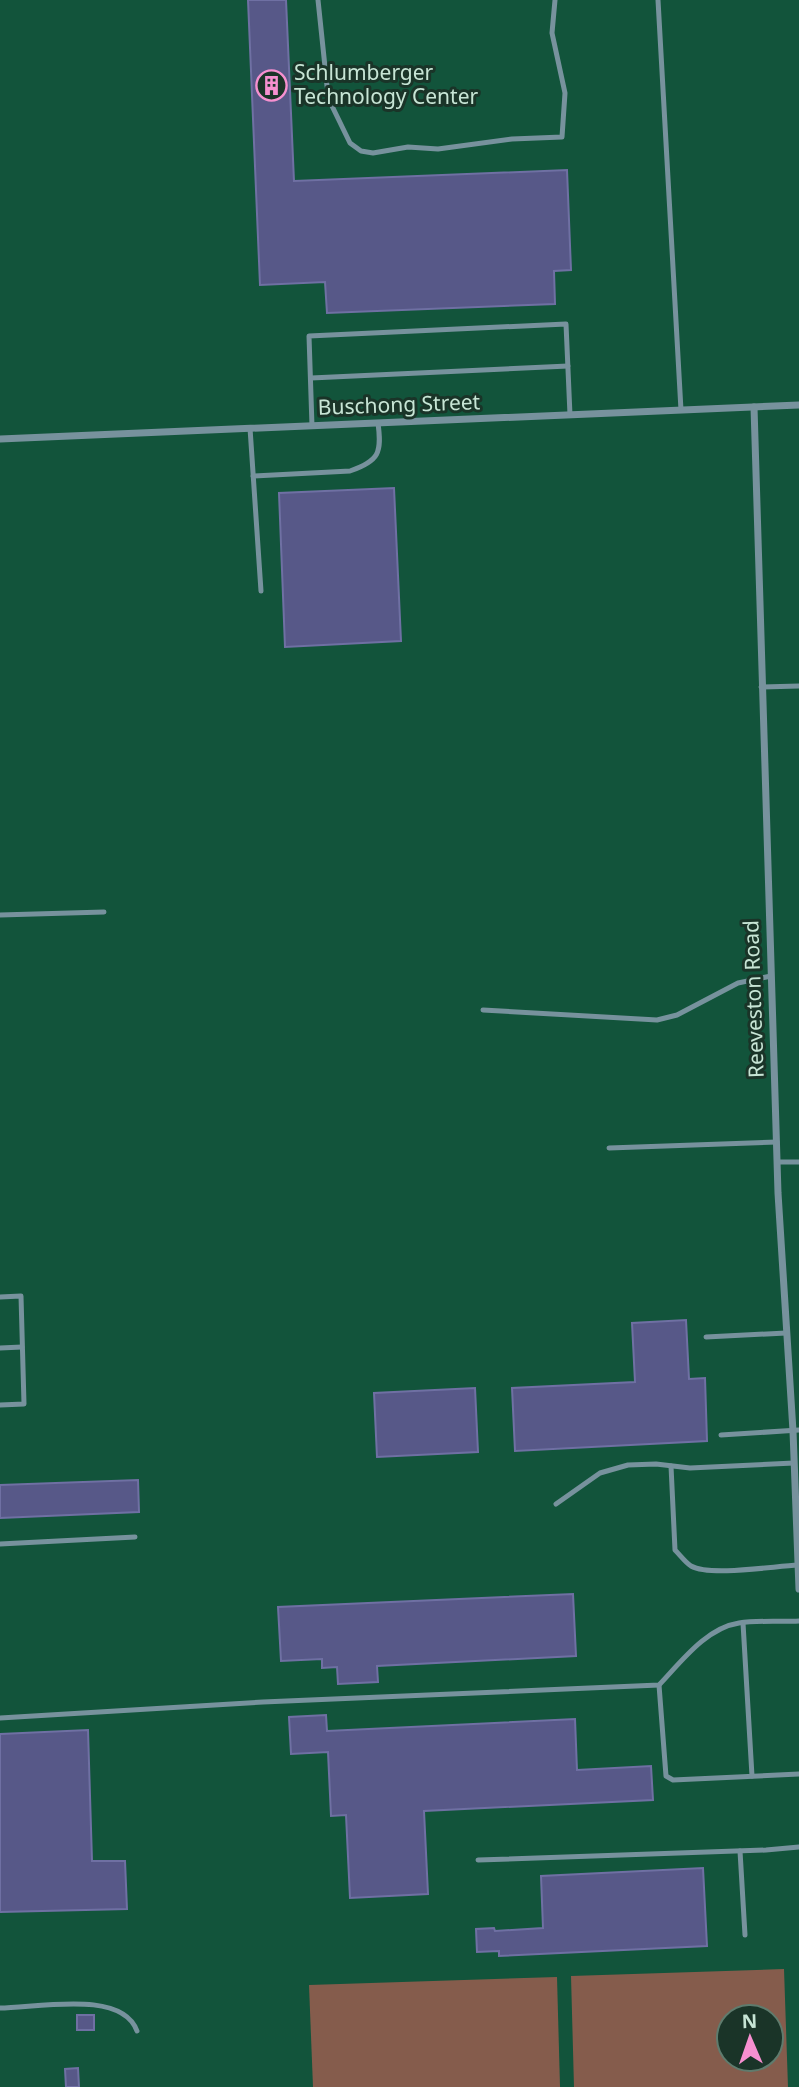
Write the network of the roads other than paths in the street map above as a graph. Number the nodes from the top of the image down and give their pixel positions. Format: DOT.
graph roads {
  1 [pos="318,0"];
  2 [pos="555,0"];
  3 [pos="658,0"];
  4 [pos="568,366"];
  5 [pos="311,378"];
  6 [pos="799,405"];
  7 [pos="754,407"];
  8 [pos="681,410"];
  9 [pos="570,415"];
  10 [pos="378,423"];
  11 [pos="312,426"];
  12 [pos="250,428"];
  13 [pos="0,439"];
  14 [pos="253,476"];
  15 [pos="261,591"];
  16 [pos="799,686"];
  17 [pos="761,687"];
  18 [pos="104,912"];
  19 [pos="0,915"];
  20 [pos="771,976"];
  21 [pos="483,1010"];
  22 [pos="777,1142"];
  23 [pos="609,1148"];
  24 [pos="777,1162"];
  25 [pos="799,1162"];
  26 [pos="0,1297"];
  27 [pos="786,1333"];
  28 [pos="706,1336"];
  29 [pos="0,1348"];
  30 [pos="22,1348"];
  31 [pos="0,1405"];
  32 [pos="796,1430"];
  33 [pos="721,1435"];
  34 [pos="794,1463"];
  35 [pos="671,1466"];
  36 [pos="556,1503"];
  37 [pos="797,1506"];
  38 [pos="135,1537"];
  39 [pos="0,1544"];
  40 [pos="798,1564"];
  41 [pos="799,1589"];
  42 [pos="799,1621"];
  43 [pos="743,1623"];
  44 [pos="659,1685"];
  45 [pos="0,1718"];
  46 [pos="799,1774"];
  47 [pos="752,1776"];
  48 [pos="799,1847"];
  49 [pos="740,1851"];
  50 [pos="478,1860"];
  51 [pos="745,1935"];
  52 [pos="0,2008"];
  53 [pos="136,2031"];
  1 -- 2 [label="lane"];
  3 -- 8 [label="lane"];
  4 -- 5 [label="lane"];
  4 -- 5 [label="lane"];
  4 -- 9 [label="lane"];
  5 -- 11 [label="lane"];
  6 -- 7 [label="street, Buschong Street"];
  7 -- 8 [label="street, Buschong Street"];
  7 -- 17 [label="street, Reeveston Road"];
  8 -- 9 [label="street, Buschong Street"];
  9 -- 10 [label="street, Buschong Street"];
  10 -- 11 [label="street, Buschong Street"];
  10 -- 14 [label="lane"];
  11 -- 12 [label="street, Buschong Street"];
  12 -- 13 [label="street, Buschong Street"];
  12 -- 14 [label="lane"];
  14 -- 15 [label="lane"];
  16 -- 17 [label="lane"];
  17 -- 20 [label="street, Reeveston Road"];
  18 -- 19 [label="lane"];
  20 -- 21 [label="lane"];
  20 -- 22 [label="street, Reeveston Road"];
  22 -- 23 [label="lane"];
  22 -- 24 [label="street, Reeveston Road"];
  24 -- 25 [label="lane"];
  24 -- 27 [label="street, Reeveston Road"];
  26 -- 30 [label="lane"];
  27 -- 28 [label="lane"];
  27 -- 32 [label="street, Reeveston Road"];
  29 -- 30 [label="lane"];
  30 -- 31 [label="lane"];
  32 -- 33 [label="lane"];
  32 -- 34 [label="street, Reeveston Road"];
  34 -- 35 [label="lane"];
  34 -- 37 [label="street, Reeveston Road"];
  35 -- 36 [label="lane"];
  35 -- 40 [label="lane"];
  37 -- 40 [label="street, Reeveston Road"];
  38 -- 39 [label="lane"];
  40 -- 41 [label="street, Reeveston Road"];
  42 -- 43 [label="lane"];
  43 -- 44 [label="lane"];
  43 -- 47 [label="lane"];
  44 -- 45 [label="lane"];
  44 -- 47 [label="lane"];
  46 -- 47 [label="lane"];
  48 -- 49 [label="lane"];
  49 -- 50 [label="lane"];
  49 -- 51 [label="lane"];
  52 -- 53 [label="lane"];
}
